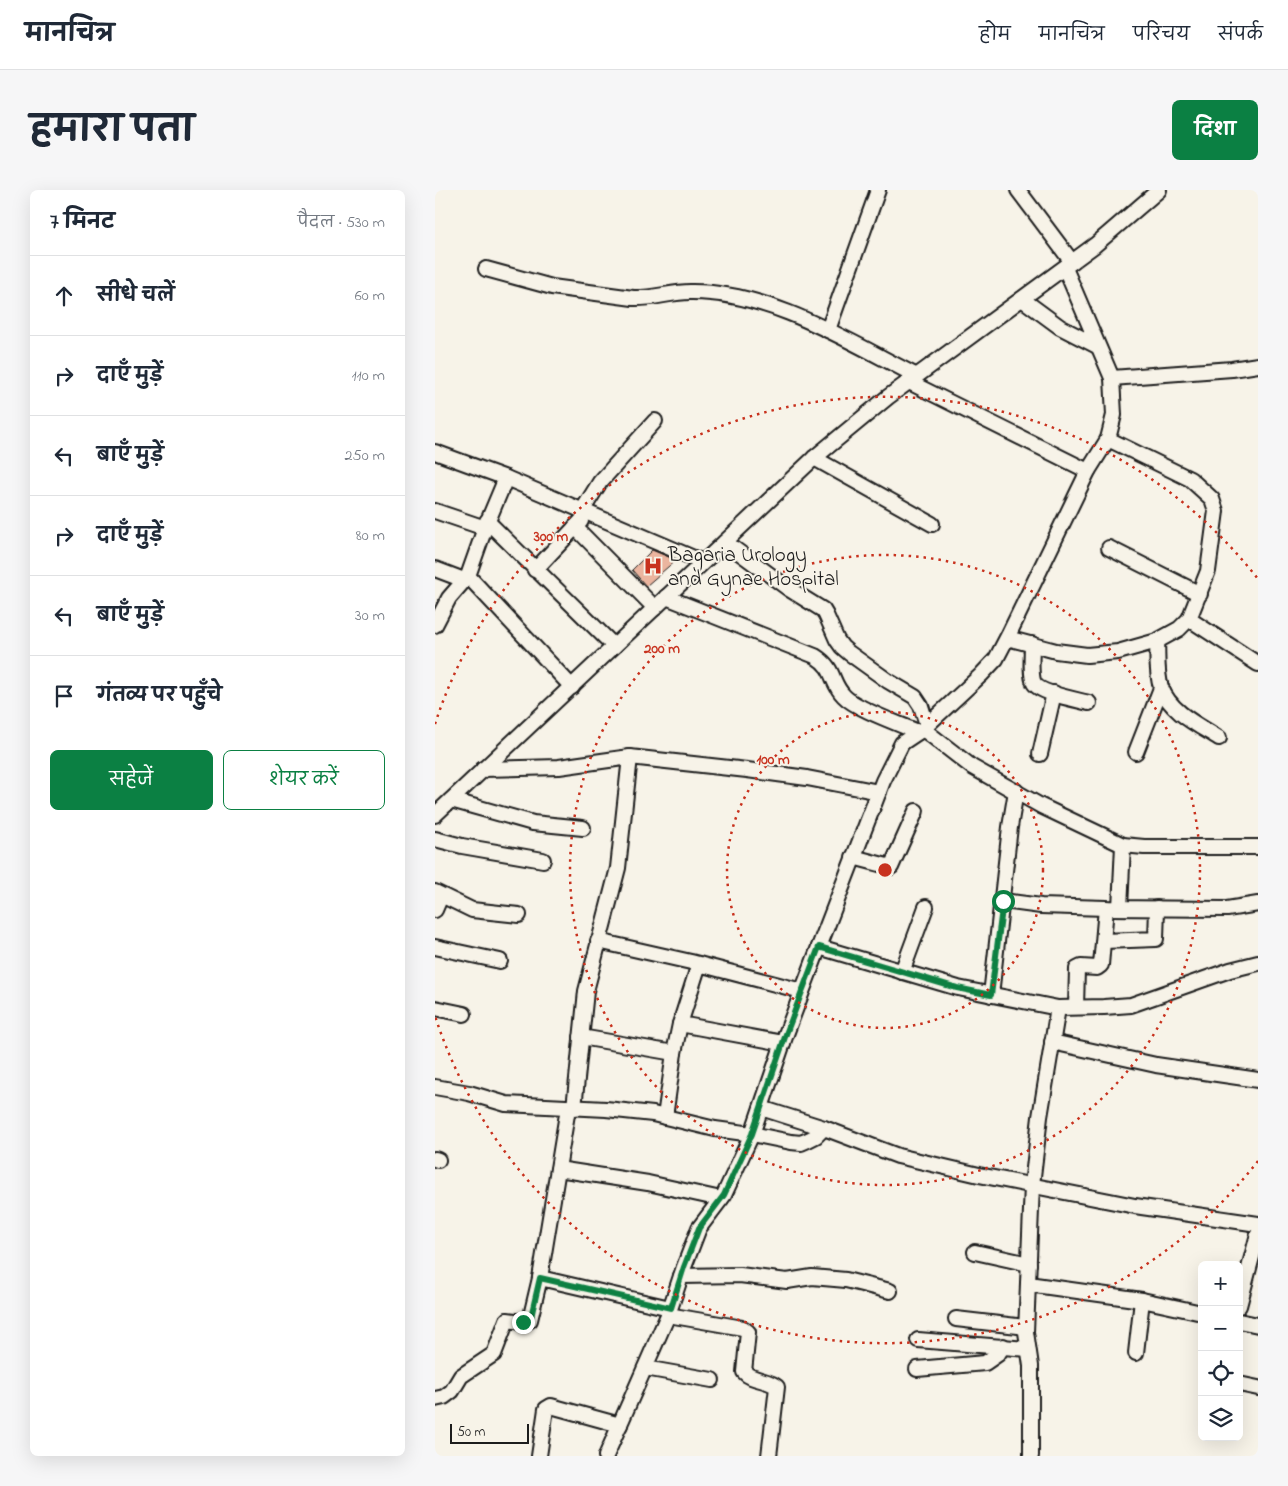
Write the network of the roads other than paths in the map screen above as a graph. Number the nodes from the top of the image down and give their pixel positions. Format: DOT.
graph roads {
  1 [pos="878,190"];
  2 [pos="1017,190"];
  3 [pos="1159,190"];
  4 [pos="1068,265"];
  5 [pos="486,269"];
  6 [pos="1022,299"];
  7 [pos="827,330"];
  8 [pos="1097,346"];
  9 [pos="1258,365"];
  10 [pos="1112,378"];
  11 [pos="913,379"];
  12 [pos="655,421"];
  13 [pos="1107,439"];
  14 [pos="435,452"];
  15 [pos="814,458"];
  16 [pos="1088,472"];
  17 [pos="506,478"];
  18 [pos="435,511"];
  19 [pos="585,512"];
  20 [pos="486,524"];
  21 [pos="932,524"];
  22 [pos="575,527"];
  23 [pos="725,542"];
  24 [pos="1109,548"];
  25 [pos="703,562"];
  26 [pos="435,569"];
  27 [pos="535,570"];
  28 [pos="466,578"];
  29 [pos="1200,594"];
  30 [pos="666,597"];
  31 [pos="655,608"];
  32 [pos="1189,619"];
  33 [pos="435,625"];
  34 [pos="1007,638"];
  35 [pos="1157,641"];
  36 [pos="1032,644"];
  37 [pos="614,646"];
  38 [pos="1258,664"];
  39 [pos="572,687"];
  40 [pos="1161,688"];
  41 [pos="1054,693"];
  42 [pos="1089,704"];
  43 [pos="923,729"];
  44 [pos="1219,738"];
  45 [pos="1135,752"];
  46 [pos="1040,754"];
  47 [pos="630,757"];
  48 [pos="483,769"];
  49 [pos="1016,791"];
  50 [pos="879,792"];
  51 [pos="451,800"];
  52 [pos="916,811"];
  53 [pos="435,815"];
  54 [pos="583,828"];
  55 [pos="435,839"];
  56 [pos="1123,845"];
  57 [pos="1258,847"];
  58 [pos="853,857"];
  59 [pos="543,860"];
  60 [pos="438,894"];
  61 [pos="1003,901"];
  62 [pos="1258,904"];
  63 [pos="926,907"];
  64 [pos="1113,908"];
  65 [pos="1157,908"];
  66 [pos="435,910"];
  67 [pos="519,915"];
  68 [pos="1104,941"];
  69 [pos="598,942"];
  70 [pos="435,947"];
  71 [pos="819,947"];
  72 [pos="499,961"];
  73 [pos="1258,963"];
  74 [pos="699,964"];
  75 [pos="902,972"];
  76 [pos="802,991"];
  77 [pos="991,995"];
  78 [pos="1076,1007"];
  79 [pos="435,1008"];
  80 [pos="1058,1008"];
  81 [pos="465,1014"];
  82 [pos="680,1024"];
  83 [pos="581,1037"];
  84 [pos="1052,1042"];
  85 [pos="783,1043"];
  86 [pos="674,1053"];
  87 [pos="1258,1080"];
  88 [pos="435,1087"];
  89 [pos="571,1108"];
  90 [pos="761,1108"];
  91 [pos="665,1117"];
  92 [pos="824,1128"];
  93 [pos="752,1134"];
  94 [pos="558,1168"];
  95 [pos="1031,1185"];
  96 [pos="721,1199"];
  97 [pos="1258,1224"];
  98 [pos="1258,1234"];
  99 [pos="975,1252"];
  100 [pos="1029,1264"];
  101 [pos="681,1276"];
  102 [pos="540,1278"];
  103 [pos="1028,1284"];
  104 [pos="890,1291"];
  105 [pos="1243,1291"];
  106 [pos="1142,1300"];
  107 [pos="669,1311"];
  108 [pos="1198,1312"];
  109 [pos="957,1319"];
  110 [pos="1243,1322"];
  111 [pos="1258,1325"];
  112 [pos="1026,1327"];
  113 [pos="918,1340"];
  114 [pos="1003,1346"];
  115 [pos="1028,1348"];
  116 [pos="1136,1352"];
  117 [pos="645,1368"];
  118 [pos="917,1368"];
  119 [pos="712,1380"];
  120 [pos="1243,1385"];
  121 [pos="1258,1388"];
  122 [pos="435,1399"];
  123 [pos="620,1425"];
  124 [pos="539,1456"];
  125 [pos="606,1456"];
  126 [pos="769,1456"];
  127 [pos="1031,1456"];
  1 -- 7 [label="street"];
  2 -- 4 [label="street"];
  3 -- 4 [label="street"];
  4 -- 6 [label="street"];
  4 -- 8 [label="street"];
  5 -- 7 [label="street"];
  6 -- 8 [label="street"];
  6 -- 11 [label="street"];
  7 -- 11 [label="street"];
  8 -- 10 [label="street"];
  9 -- 10 [label="street"];
  10 -- 13 [label="street"];
  11 -- 15 [label="street"];
  11 -- 16 [label="street"];
  12 -- 19 [label="street"];
  13 -- 16 [label="street"];
  13 -- 29 [label="street"];
  14 -- 17 [label="street"];
  15 -- 21 [label="street"];
  15 -- 23 [label="street"];
  16 -- 34 [label="street"];
  17 -- 19 [label="street"];
  17 -- 20 [label="street"];
  18 -- 20 [label="street"];
  19 -- 22 [label="street"];
  19 -- 25 [label="street"];
  20 -- 27 [label="street"];
  20 -- 28 [label="street"];
  22 -- 27 [label="street"];
  22 -- 31 [label="street"];
  23 -- 25 [label="street"];
  23 -- 43 [label="street"];
  24 -- 29 [label="street"];
  25 -- 30 [label="street"];
  26 -- 28 [label="street"];
  27 -- 37 [label="street"];
  28 -- 33 [label="street"];
  28 -- 39 [label="street"];
  29 -- 32 [label="street"];
  30 -- 31 [label="street"];
  30 -- 43 [label="street"];
  31 -- 37 [label="street"];
  32 -- 35 [label="street"];
  32 -- 38 [label="street"];
  34 -- 36 [label="street"];
  34 -- 43 [label="street"];
  35 -- 36 [label="street"];
  35 -- 40 [label="street"];
  36 -- 41 [label="street"];
  37 -- 39 [label="street"];
  39 -- 48 [label="street"];
  40 -- 44 [label="street"];
  40 -- 45 [label="street"];
  41 -- 42 [label="street"];
  41 -- 46 [label="street"];
  43 -- 49 [label="street"];
  43 -- 50 [label="street"];
  47 -- 48 [label="street"];
  47 -- 50 [label="street"];
  47 -- 69 [label="street"];
  48 -- 51 [label="street"];
  49 -- 56 [label="street"];
  49 -- 61 [label="street"];
  50 -- 58 [label="street"];
  51 -- 53 [label="street"];
  51 -- 54 [label="street"];
  52 -- 58 [label="street"];
  55 -- 59 [label="street"];
  56 -- 57 [label="street"];
  56 -- 64 [label="street"];
  58 -- 71 [label="street"];
  60 -- 66 [label="street"];
  60 -- 67 [label="street"];
  61 -- 64 [label="street"];
  61 -- 77 [label="street"];
  62 -- 65 [label="street"];
  63 -- 75 [label="street"];
  64 -- 65 [label="street"];
  64 -- 68 [label="street"];
  65 -- 68 [label="street"];
  68 -- 78 [label="street"];
  69 -- 74 [label="street"];
  69 -- 83 [label="street"];
  70 -- 72 [label="street"];
  71 -- 75 [label="street"];
  71 -- 76 [label="street"];
  73 -- 78 [label="street"];
  74 -- 76 [label="street"];
  74 -- 82 [label="street"];
  75 -- 77 [label="street"];
  76 -- 85 [label="street"];
  77 -- 80 [label="street"];
  78 -- 80 [label="street"];
  79 -- 81 [label="street"];
  80 -- 84 [label="street"];
  82 -- 85 [label="street"];
  82 -- 86 [label="street"];
  83 -- 86 [label="street"];
  83 -- 89 [label="street"];
  84 -- 87 [label="street"];
  84 -- 95 [label="street"];
  85 -- 90 [label="street"];
  86 -- 91 [label="street"];
  88 -- 89 [label="street"];
  89 -- 91 [label="street"];
  89 -- 94 [label="street"];
  90 -- 92 [label="street"];
  90 -- 93 [label="street"];
  91 -- 93 [label="street"];
  92 -- 93 [label="street"];
  92 -- 95 [label="street"];
  93 -- 96 [label="street"];
  94 -- 96 [label="street"];
  94 -- 102 [label="street"];
  95 -- 97 [label="street"];
  95 -- 100 [label="street"];
  96 -- 101 [label="street"];
  98 -- 105 [label="street"];
  99 -- 100 [label="street"];
  100 -- 103 [label="street"];
  101 -- 104 [label="street"];
  101 -- 107 [label="street"];
  102 -- 107 [label="street"];
  102 -- 122 [label="street"];
  103 -- 106 [label="street"];
  103 -- 112 [label="street"];
  106 -- 108 [label="street"];
  106 -- 116 [label="street"];
  107 -- 117 [label="street"];
  107 -- 126 [label="street"];
  109 -- 112 [label="street"];
  110 -- 111 [label="street"];
  112 -- 115 [label="street"];
  113 -- 114 [label="street"];
  114 -- 115 [label="street"];
  114 -- 118 [label="street"];
  115 -- 127 [label="street"];
  117 -- 119 [label="street"];
  117 -- 123 [label="street"];
  120 -- 121 [label="street"];
  123 -- 124 [label="street"];
  123 -- 125 [label="street"];
}
